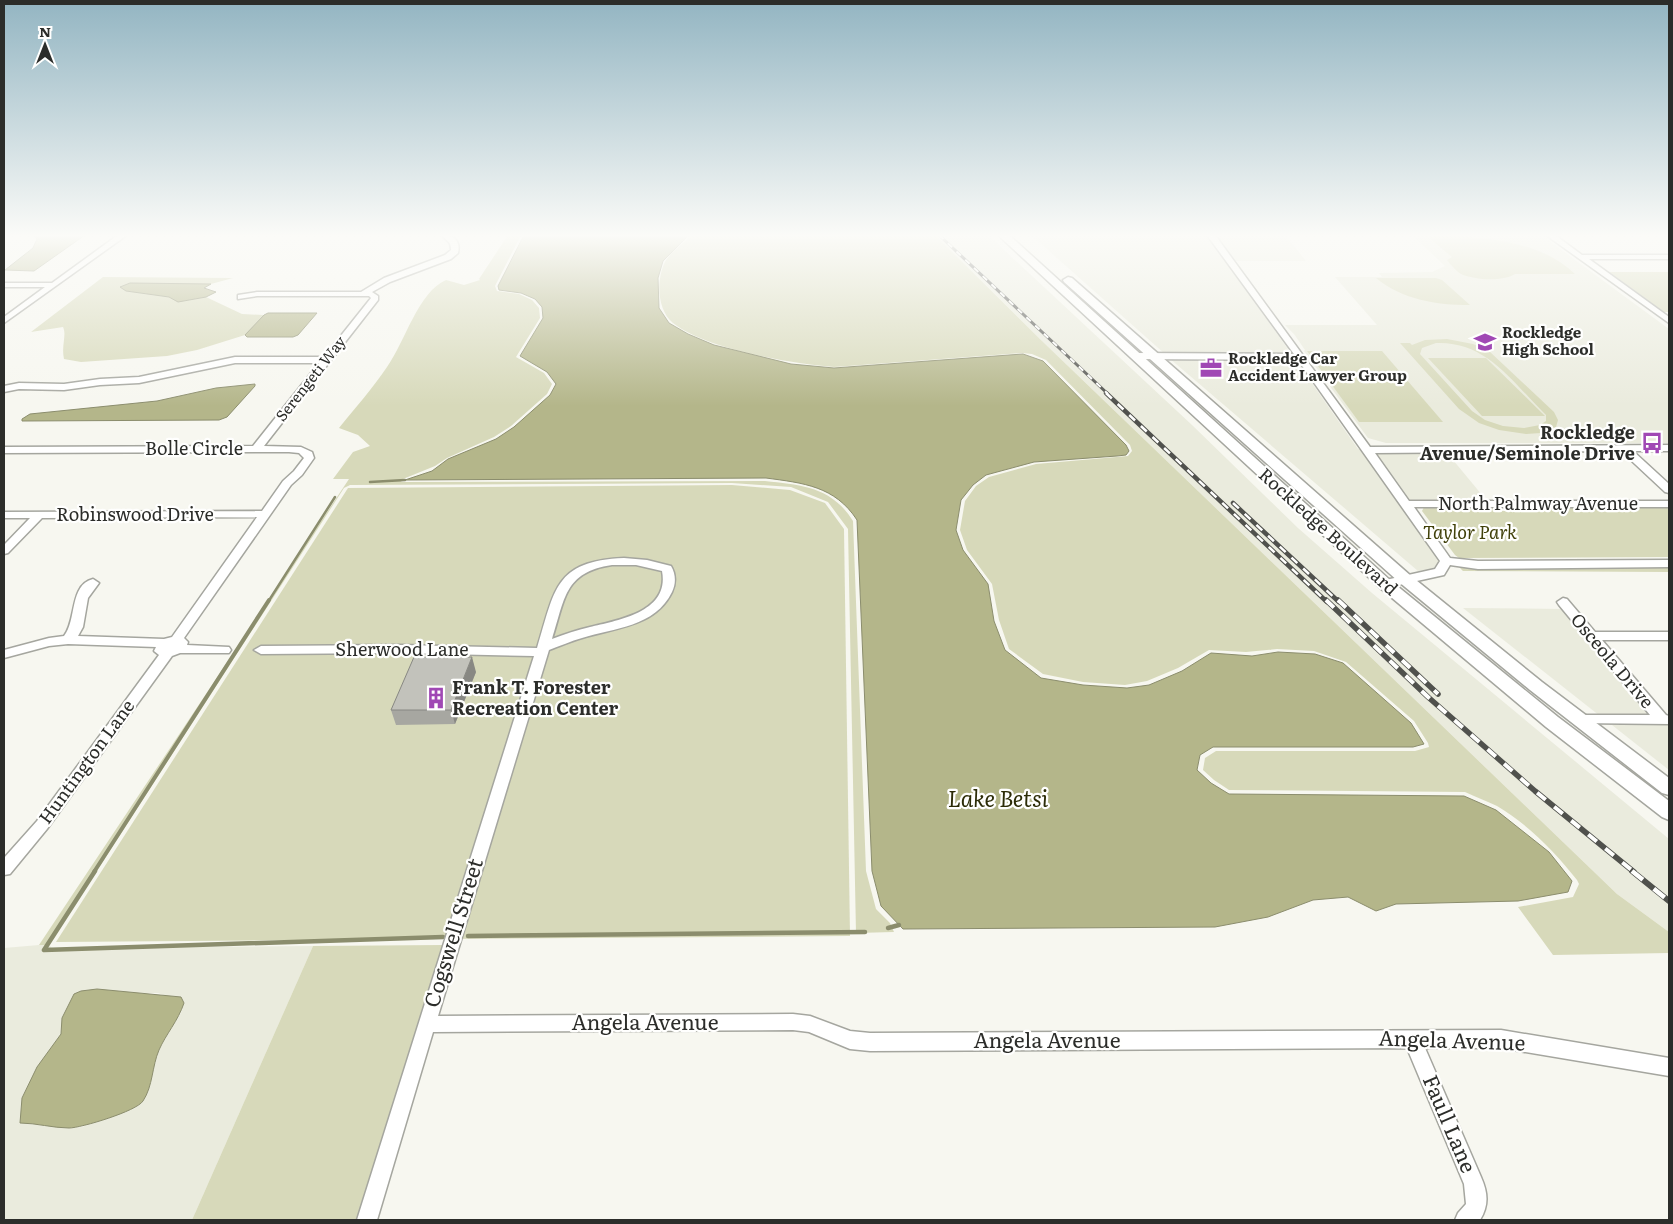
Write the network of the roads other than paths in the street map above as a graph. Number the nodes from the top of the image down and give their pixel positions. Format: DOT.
graph roads {
  1 [pos="44,292"];
  2 [pos="370,292"];
  3 [pos="1072,292"];
  4 [pos="1079,292"];
  5 [pos="1253,292"];
  6 [pos="1630,292"];
  7 [pos="367,294"];
  8 [pos="241,297"];
  9 [pos="4,321"];
  10 [pos="1669,321"];
  11 [pos="1134,356"];
  12 [pos="1153,356"];
  13 [pos="1301,357"];
  14 [pos="327,360"];
  15 [pos="4,389"];
  16 [pos="1200,416"];
  17 [pos="1238,432"];
  18 [pos="1224,438"];
  19 [pos="1669,448"];
  20 [pos="256,449"];
  21 [pos="1624,449"];
  22 [pos="4,450"];
  23 [pos="1368,450"];
  24 [pos="1260,451"];
  25 [pos="1669,490"];
  26 [pos="1406,504"];
  27 [pos="1669,504"];
  28 [pos="266,514"];
  29 [pos="39,515"];
  30 [pos="4,516"];
  31 [pos="4,551"];
  32 [pos="1445,558"];
  33 [pos="1669,564"];
  34 [pos="1405,580"];
  35 [pos="93,583"];
  36 [pos="1385,584"];
  37 [pos="1563,602"];
  38 [pos="1592,636"];
  39 [pos="1669,636"];
  40 [pos="68,640"];
  41 [pos="171,646"];
  42 [pos="224,650"];
  43 [pos="261,650"];
  44 [pos="543,650"];
  45 [pos="4,654"];
  46 [pos="1522,698"];
  47 [pos="1581,720"];
  48 [pos="1665,720"];
  49 [pos="1552,722"];
  50 [pos="1623,752"];
  51 [pos="1669,788"];
  52 [pos="1669,812"];
  53 [pos="4,869"];
  54 [pos="426,1024"];
  55 [pos="1412,1039"];
  56 [pos="1669,1067"];
  57 [pos="1470,1215"];
  58 [pos="367,1220"];
  1 -- 9 [label="street"];
  2 -- 7 [label="street"];
  3 -- 11 [label="main road, Rockledge Boulevard"];
  4 -- 12 [label="main road, Rockledge Boulevard"];
  5 -- 13 [label="street"];
  6 -- 10 [label="street"];
  7 -- 8 [label="street"];
  7 -- 14 [label="street, Serengeti Way"];
  11 -- 12 [label="street"];
  11 -- 16 [label="main road, Rockledge Boulevard"];
  12 -- 13 [label="street"];
  12 -- 17 [label="main road, Rockledge Boulevard"];
  13 -- 23 [label="street"];
  14 -- 15 [label="street"];
  14 -- 20 [label="street, Serengeti Way"];
  16 -- 17 [label="main road"];
  16 -- 18 [label="main road, Rockledge Boulevard"];
  17 -- 24 [label="main road, Rockledge Boulevard"];
  18 -- 24 [label="main road"];
  18 -- 36 [label="main road, Rockledge Boulevard"];
  19 -- 21 [label="street"];
  20 -- 22 [label="street, Bolle Circle"];
  20 -- 28 [label="street, Bolle Circle"];
  21 -- 23 [label="street"];
  21 -- 25 [label="street"];
  23 -- 26 [label="street"];
  24 -- 34 [label="main road, Rockledge Boulevard"];
  26 -- 27 [label="street, North Palmway Avenue"];
  26 -- 32 [label="street"];
  28 -- 29 [label="street, Robinswood Drive"];
  28 -- 41 [label="street, Huntington Lane"];
  29 -- 30 [label="street, Robinswood Drive"];
  29 -- 31 [label="street"];
  32 -- 33 [label="street"];
  32 -- 34 [label="street"];
  34 -- 36 [label="street"];
  34 -- 47 [label="main road, Rockledge Boulevard"];
  35 -- 40 [label="street"];
  36 -- 46 [label="main road, Rockledge Boulevard"];
  37 -- 38 [label="street, Osceola Drive"];
  38 -- 39 [label="street"];
  38 -- 48 [label="street, Osceola Drive"];
  40 -- 41 [label="street"];
  40 -- 45 [label="street"];
  41 -- 42 [label="street"];
  41 -- 53 [label="street, Huntington Lane"];
  43 -- 44 [label="street, Sherwood Lane"];
  44 -- 44 [label="street, Cogswell Street"];
  44 -- 54 [label="street, Cogswell Street"];
  46 -- 47 [label="main road"];
  46 -- 49 [label="main road, Rockledge Boulevard"];
  47 -- 48 [label="street"];
  47 -- 50 [label="main road, Rockledge Boulevard"];
  49 -- 50 [label="main road"];
  49 -- 52 [label="main road, Rockledge Boulevard"];
  50 -- 51 [label="main road, Rockledge Boulevard"];
  54 -- 55 [label="street, Angela Avenue"];
  54 -- 58 [label="street, Cogswell Street"];
  55 -- 56 [label="street, Angela Avenue"];
  55 -- 57 [label="street, Faull Lane"];
}
